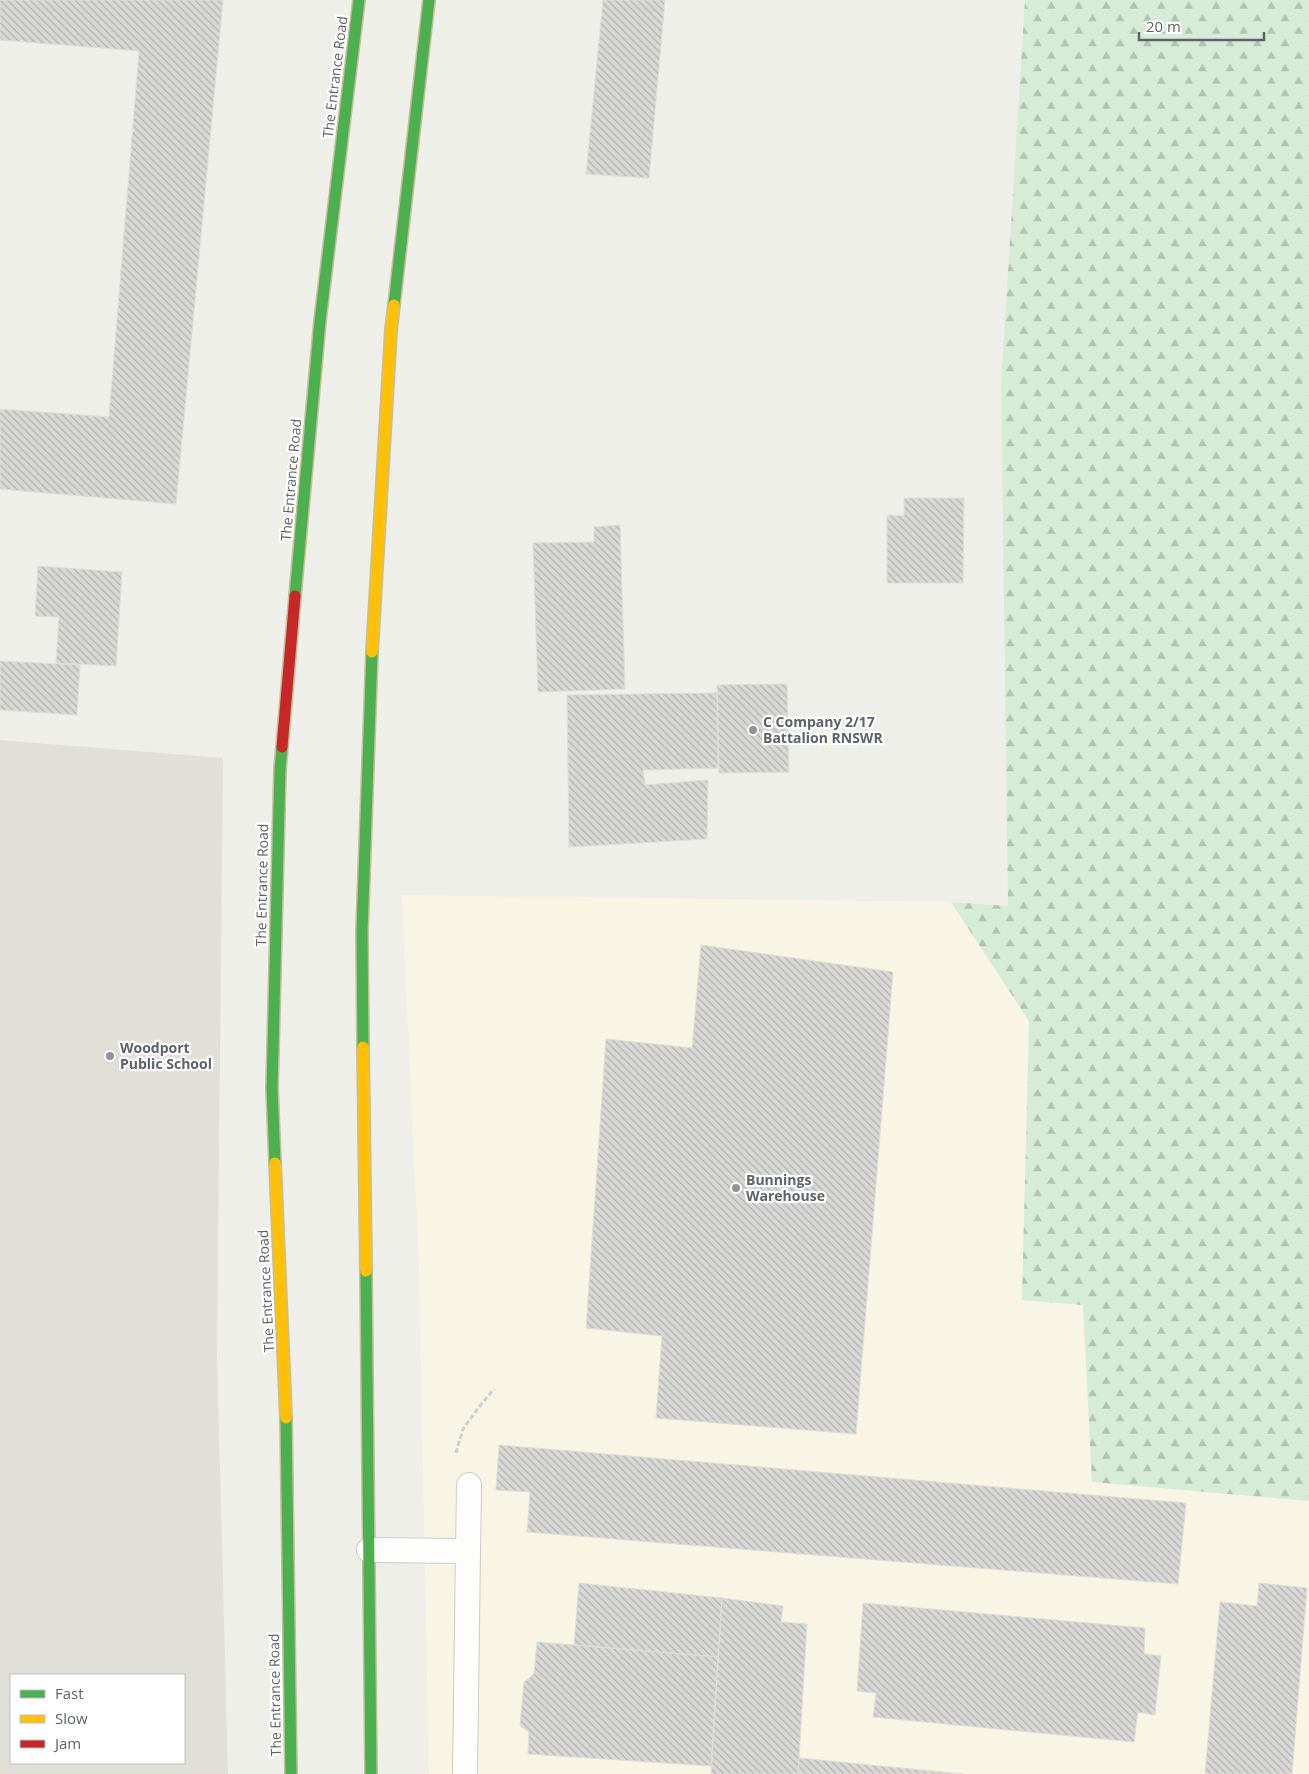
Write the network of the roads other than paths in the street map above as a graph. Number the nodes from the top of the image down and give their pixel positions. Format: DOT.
graph roads {
  1 [pos="359,0"];
  2 [pos="429,0"];
  3 [pos="469,1485"];
  4 [pos="369,1550"];
  5 [pos="468,1551"];
  6 [pos="291,1774"];
  7 [pos="371,1774"];
  8 [pos="465,1774"];
  1 -- 6 [label="highway, The Entrance Road"];
  2 -- 4 [label="highway"];
  3 -- 5 [label="lane"];
  4 -- 5 [label="lane"];
  4 -- 7 [label="highway"];
  5 -- 8 [label="lane"];
}
